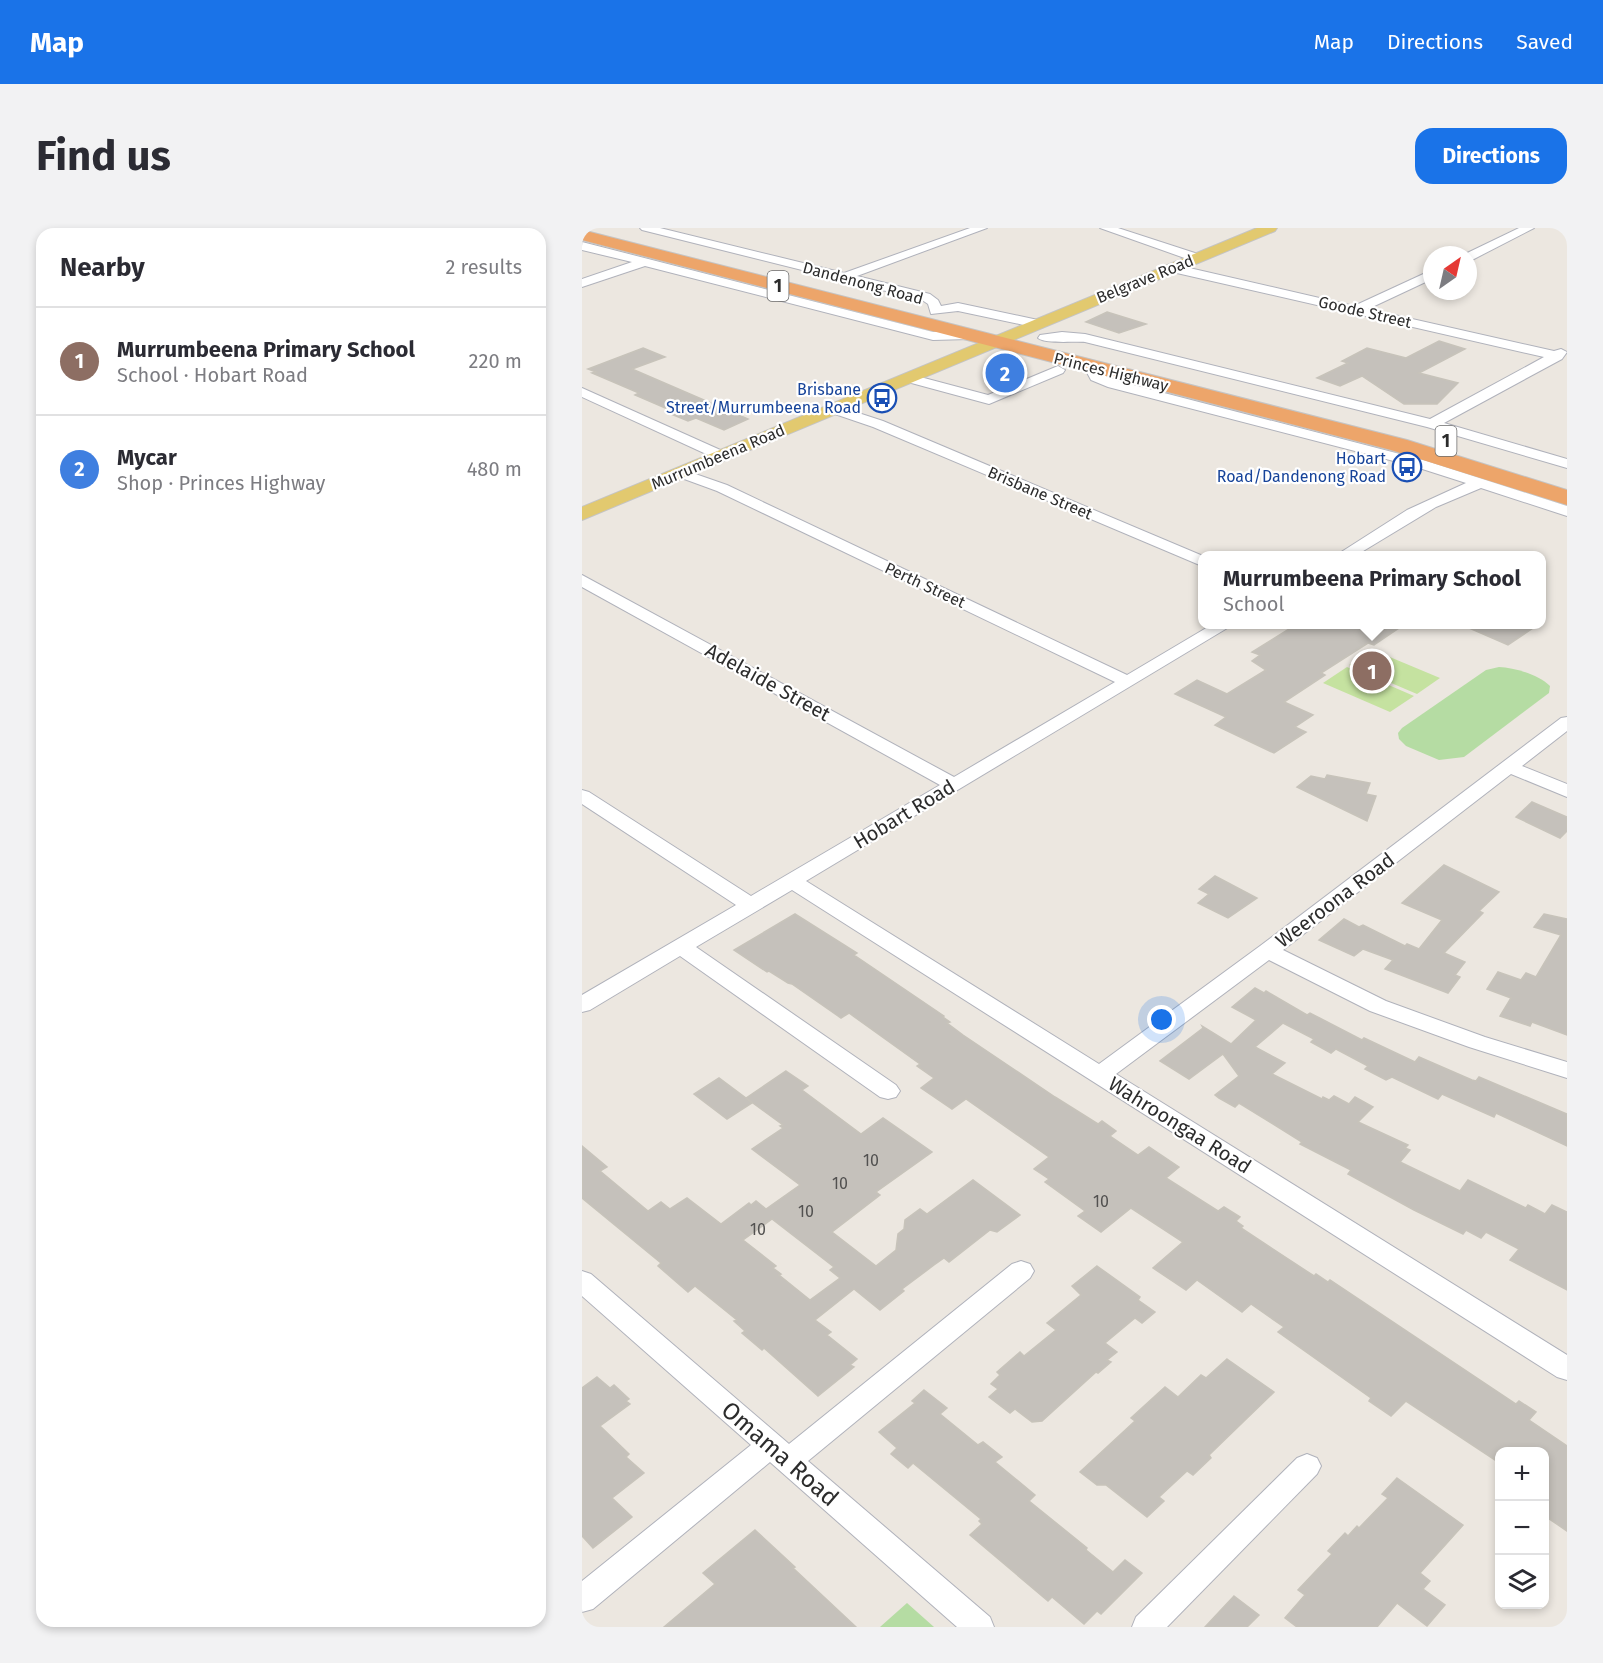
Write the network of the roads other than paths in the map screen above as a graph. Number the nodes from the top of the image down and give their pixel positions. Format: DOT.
graph roads {
  1 [pos="606,228"];
  2 [pos="646,228"];
  3 [pos="675,228"];
  4 [pos="981,228"];
  5 [pos="1106,228"];
  6 [pos="1270,228"];
  7 [pos="1528,228"];
  8 [pos="662,232"];
  9 [pos="582,236"];
  10 [pos="582,246"];
  11 [pos="1477,252"];
  12 [pos="1197,258"];
  13 [pos="645,262"];
  14 [pos="1172,268"];
  15 [pos="844,278"];
  16 [pos="1423,278"];
  17 [pos="582,283"];
  18 [pos="809,299"];
  19 [pos="1356,309"];
  20 [pos="934,311"];
  21 [pos="1035,331"];
  22 [pos="972,343"];
  23 [pos="997,343"];
  24 [pos="1562,353"];
  25 [pos="1090,367"];
  26 [pos="1058,370"];
  27 [pos="909,378"];
  28 [pos="582,393"];
  29 [pos="838,407"];
  30 [pos="1314,415"];
  31 [pos="1432,424"];
  32 [pos="722,456"];
  33 [pos="1567,464"];
  34 [pos="686,471"];
  35 [pos="1458,474"];
  36 [pos="1567,478"];
  37 [pos="1484,483"];
  38 [pos="1567,498"];
  39 [pos="1428,505"];
  40 [pos="1567,512"];
  41 [pos="582,514"];
  42 [pos="1350,551"];
  43 [pos="1198,559"];
  44 [pos="582,580"];
  45 [pos="1218,629"];
  46 [pos="1128,682"];
  47 [pos="1567,722"];
  48 [pos="1509,767"];
  49 [pos="953,784"];
  50 [pos="1567,791"];
  51 [pos="582,796"];
  52 [pos="792,881"];
  53 [pos="751,905"];
  54 [pos="681,947"];
  55 [pos="1268,951"];
  56 [pos="582,1005"];
  57 [pos="1567,1070"];
  58 [pos="1100,1075"];
  59 [pos="888,1091"];
  60 [pos="1021,1271"];
  61 [pos="582,1281"];
  62 [pos="1567,1369"];
  63 [pos="779,1454"];
  64 [pos="1307,1466"];
  65 [pos="582,1599"];
  66 [pos="980,1627"];
  67 [pos="1147,1627"];
  1 -- 20 [label="highway, Princes Highway / 1"];
  2 -- 8 [label="street, Dandenong Road"];
  3 -- 8 [label="street"];
  4 -- 15 [label="street"];
  5 -- 12 [label="street"];
  6 -- 12 [label="main road, Belgrave Road"];
  7 -- 11 [label="street"];
  8 -- 15 [label="street, Dandenong Road"];
  9 -- 18 [label="highway, Princes Highway / 1"];
  10 -- 13 [label="street, Dandenong Road"];
  12 -- 14 [label="main road, Belgrave Road"];
  13 -- 17 [label="street"];
  13 -- 18 [label="street, Dandenong Road"];
  14 -- 19 [label="street, Goode Street"];
  14 -- 21 [label="main road, Belgrave Road"];
  15 -- 20 [label="street, Dandenong Road"];
  16 -- 19 [label="street"];
  18 -- 22 [label="highway, Princes Highway / 1"];
  19 -- 24 [label="street, Goode Street"];
  20 -- 21 [label="highway, Princes Highway / 1"];
  21 -- 23 [label="main road"];
  21 -- 30 [label="highway, Princes Highway / 1"];
  22 -- 23 [label="highway, Princes Highway / 1"];
  22 -- 26 [label="highway"];
  22 -- 27 [label="main road, Murrumbeena Road"];
  23 -- 25 [label="highway, Princes Highway / 1"];
  24 -- 31 [label="street"];
  25 -- 26 [label="highway"];
  25 -- 30 [label="highway, Princes Highway / 1"];
  26 -- 27 [label="street"];
  27 -- 29 [label="main road, Murrumbeena Road"];
  28 -- 32 [label="street"];
  29 -- 32 [label="main road, Murrumbeena Road"];
  29 -- 43 [label="street, Brisbane Street"];
  30 -- 31 [label="street"];
  30 -- 35 [label="street"];
  30 -- 36 [label="highway, Princes Highway / 1"];
  30 -- 38 [label="highway, Princes Highway / 1"];
  31 -- 33 [label="street"];
  32 -- 34 [label="main road, Murrumbeena Road"];
  34 -- 41 [label="main road, Murrumbeena Road"];
  34 -- 46 [label="street, Perth Street"];
  35 -- 37 [label="street"];
  35 -- 39 [label="street"];
  37 -- 39 [label="street"];
  37 -- 40 [label="street"];
  39 -- 42 [label="street"];
  44 -- 49 [label="street, Adelaide Street"];
  45 -- 46 [label="street, Hobart Road"];
  46 -- 49 [label="street, Hobart Road"];
  47 -- 48 [label="street, Weeroona Road"];
  48 -- 50 [label="street"];
  48 -- 55 [label="street, Weeroona Road"];
  49 -- 52 [label="street, Hobart Road"];
  51 -- 53 [label="street"];
  52 -- 53 [label="street, Hobart Road"];
  52 -- 58 [label="street, Wahroongaa Road"];
  53 -- 54 [label="street, Hobart Road"];
  54 -- 56 [label="street, Hobart Road"];
  54 -- 59 [label="street"];
  55 -- 57 [label="street"];
  55 -- 58 [label="street, Weeroona Road"];
  58 -- 62 [label="street, Wahroongaa Road"];
  60 -- 63 [label="street"];
  61 -- 63 [label="street, Omama Road"];
  63 -- 65 [label="street"];
  63 -- 66 [label="street, Omama Road"];
  64 -- 67 [label="street"];
}
